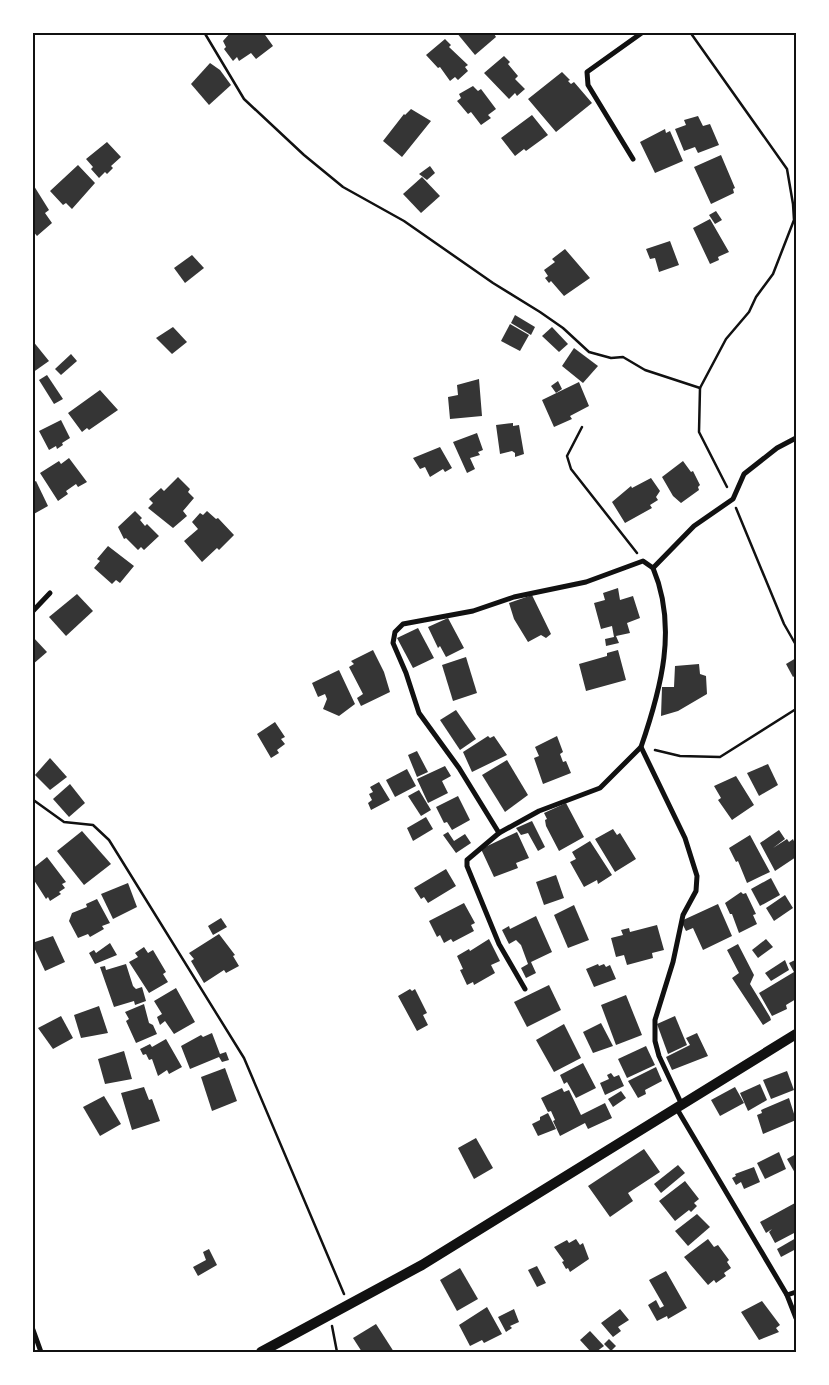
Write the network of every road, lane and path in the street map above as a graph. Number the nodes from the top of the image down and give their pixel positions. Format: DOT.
graph roads {
  1 [pos="204,32"];
  2 [pos="643,32"];
  3 [pos="690,32"];
  4 [pos="633,159"];
  5 [pos="700,388"];
  6 [pos="582,427"];
  7 [pos="796,438"];
  8 [pos="733,499"];
  9 [pos="643,561"];
  10 [pos="653,568"];
  11 [pos="50,593"];
  12 [pos="32,612"];
  13 [pos="796,644"];
  14 [pos="796,709"];
  15 [pos="641,747"];
  16 [pos="32,799"];
  17 [pos="499,833"];
  18 [pos="525,989"];
  19 [pos="796,1034"];
  20 [pos="680,1107"];
  21 [pos="796,1292"];
  22 [pos="787,1295"];
  23 [pos="349,1305"];
  24 [pos="331,1315"];
  25 [pos="796,1318"];
  26 [pos="32,1327"];
  27 [pos="41,1352"];
  28 [pos="262,1352"];
  29 [pos="337,1352"];
  1 -- 5 [label="path"];
  2 -- 4 [label="street"];
  3 -- 5 [label="path"];
  5 -- 8 [label="path"];
  6 -- 9 [label="path"];
  7 -- 8 [label="street"];
  8 -- 10 [label="street"];
  8 -- 13 [label="path"];
  9 -- 10 [label="street"];
  9 -- 17 [label="street"];
  10 -- 15 [label="street"];
  11 -- 12 [label="street"];
  14 -- 15 [label="path"];
  15 -- 17 [label="street"];
  15 -- 20 [label="street"];
  16 -- 23 [label="path"];
  17 -- 18 [label="street"];
  19 -- 20 [label="main road"];
  20 -- 22 [label="street"];
  20 -- 23 [label="main road"];
  21 -- 22 [label="street"];
  22 -- 25 [label="street"];
  23 -- 24 [label="main road"];
  24 -- 28 [label="main road"];
  24 -- 29 [label="path"];
  26 -- 27 [label="street"];
}
